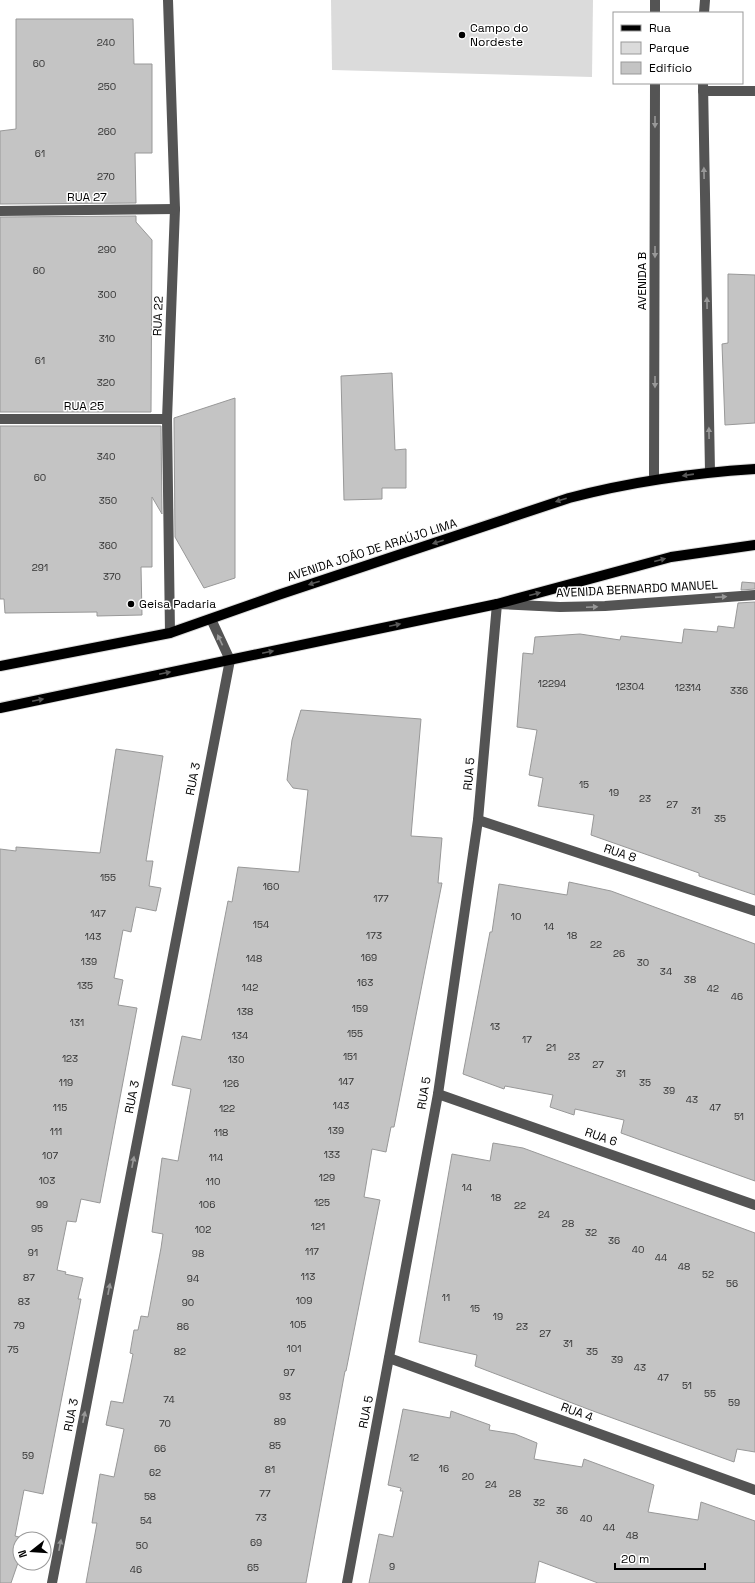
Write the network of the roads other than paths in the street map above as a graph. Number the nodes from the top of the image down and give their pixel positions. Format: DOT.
graph roads {
  1 [pos="168,0"];
  2 [pos="655,0"];
  3 [pos="704,0"];
  4 [pos="655,12"];
  5 [pos="704,12"];
  6 [pos="655,84"];
  7 [pos="703,87"];
  8 [pos="755,91"];
  9 [pos="174,209"];
  10 [pos="0,210"];
  11 [pos="0,419"];
  12 [pos="167,419"];
  13 [pos="755,469"];
  14 [pos="710,472"];
  15 [pos="654,479"];
  16 [pos="755,546"];
  17 [pos="755,595"];
  18 [pos="497,604"];
  19 [pos="211,619"];
  20 [pos="170,633"];
  21 [pos="230,660"];
  22 [pos="0,666"];
  23 [pos="0,708"];
  24 [pos="478,820"];
  25 [pos="755,911"];
  26 [pos="438,1094"];
  27 [pos="755,1205"];
  28 [pos="389,1358"];
  29 [pos="755,1490"];
  30 [pos="52,1583"];
  31 [pos="347,1583"];
  1 -- 9 [label="street, RUA 22"];
  2 -- 4 [label="street"];
  3 -- 5 [label="street"];
  6 -- 15 [label="street, AVENIDA B, one-way"];
  7 -- 8 [label="street"];
  14 -- 7 [label="street, one-way"];
  9 -- 10 [label="street, RUA 27"];
  9 -- 12 [label="street, RUA 22"];
  11 -- 12 [label="street, RUA 25"];
  12 -- 20 [label="street, RUA 22"];
  13 -- 14 [label="main road, AVENIDA JOÃO DE ARAÚJO LIMA"];
  14 -- 15 [label="main road, AVENIDA JOÃO DE ARAÚJO LIMA, one-way"];
  15 -- 19 [label="main road, AVENIDA JOÃO DE ARAÚJO LIMA, one-way"];
  18 -- 16 [label="main road, one-way"];
  18 -- 17 [label="street, AVENIDA BERNARDO MANUEL, one-way"];
  21 -- 18 [label="main road, one-way"];
  18 -- 24 [label="street, RUA 5"];
  19 -- 20 [label="main road, AVENIDA JOÃO DE ARAÚJO LIMA"];
  21 -- 19 [label="street, one-way"];
  20 -- 22 [label="main road, AVENIDA JOÃO DE ARAÚJO LIMA"];
  23 -- 21 [label="main road, one-way"];
  30 -- 21 [label="street, RUA 3, one-way"];
  24 -- 25 [label="street, RUA 8"];
  24 -- 26 [label="street, RUA 5"];
  26 -- 27 [label="street, RUA 6"];
  26 -- 28 [label="street, RUA 5"];
  28 -- 29 [label="street, RUA 4"];
  28 -- 31 [label="street, RUA 5"];
}
